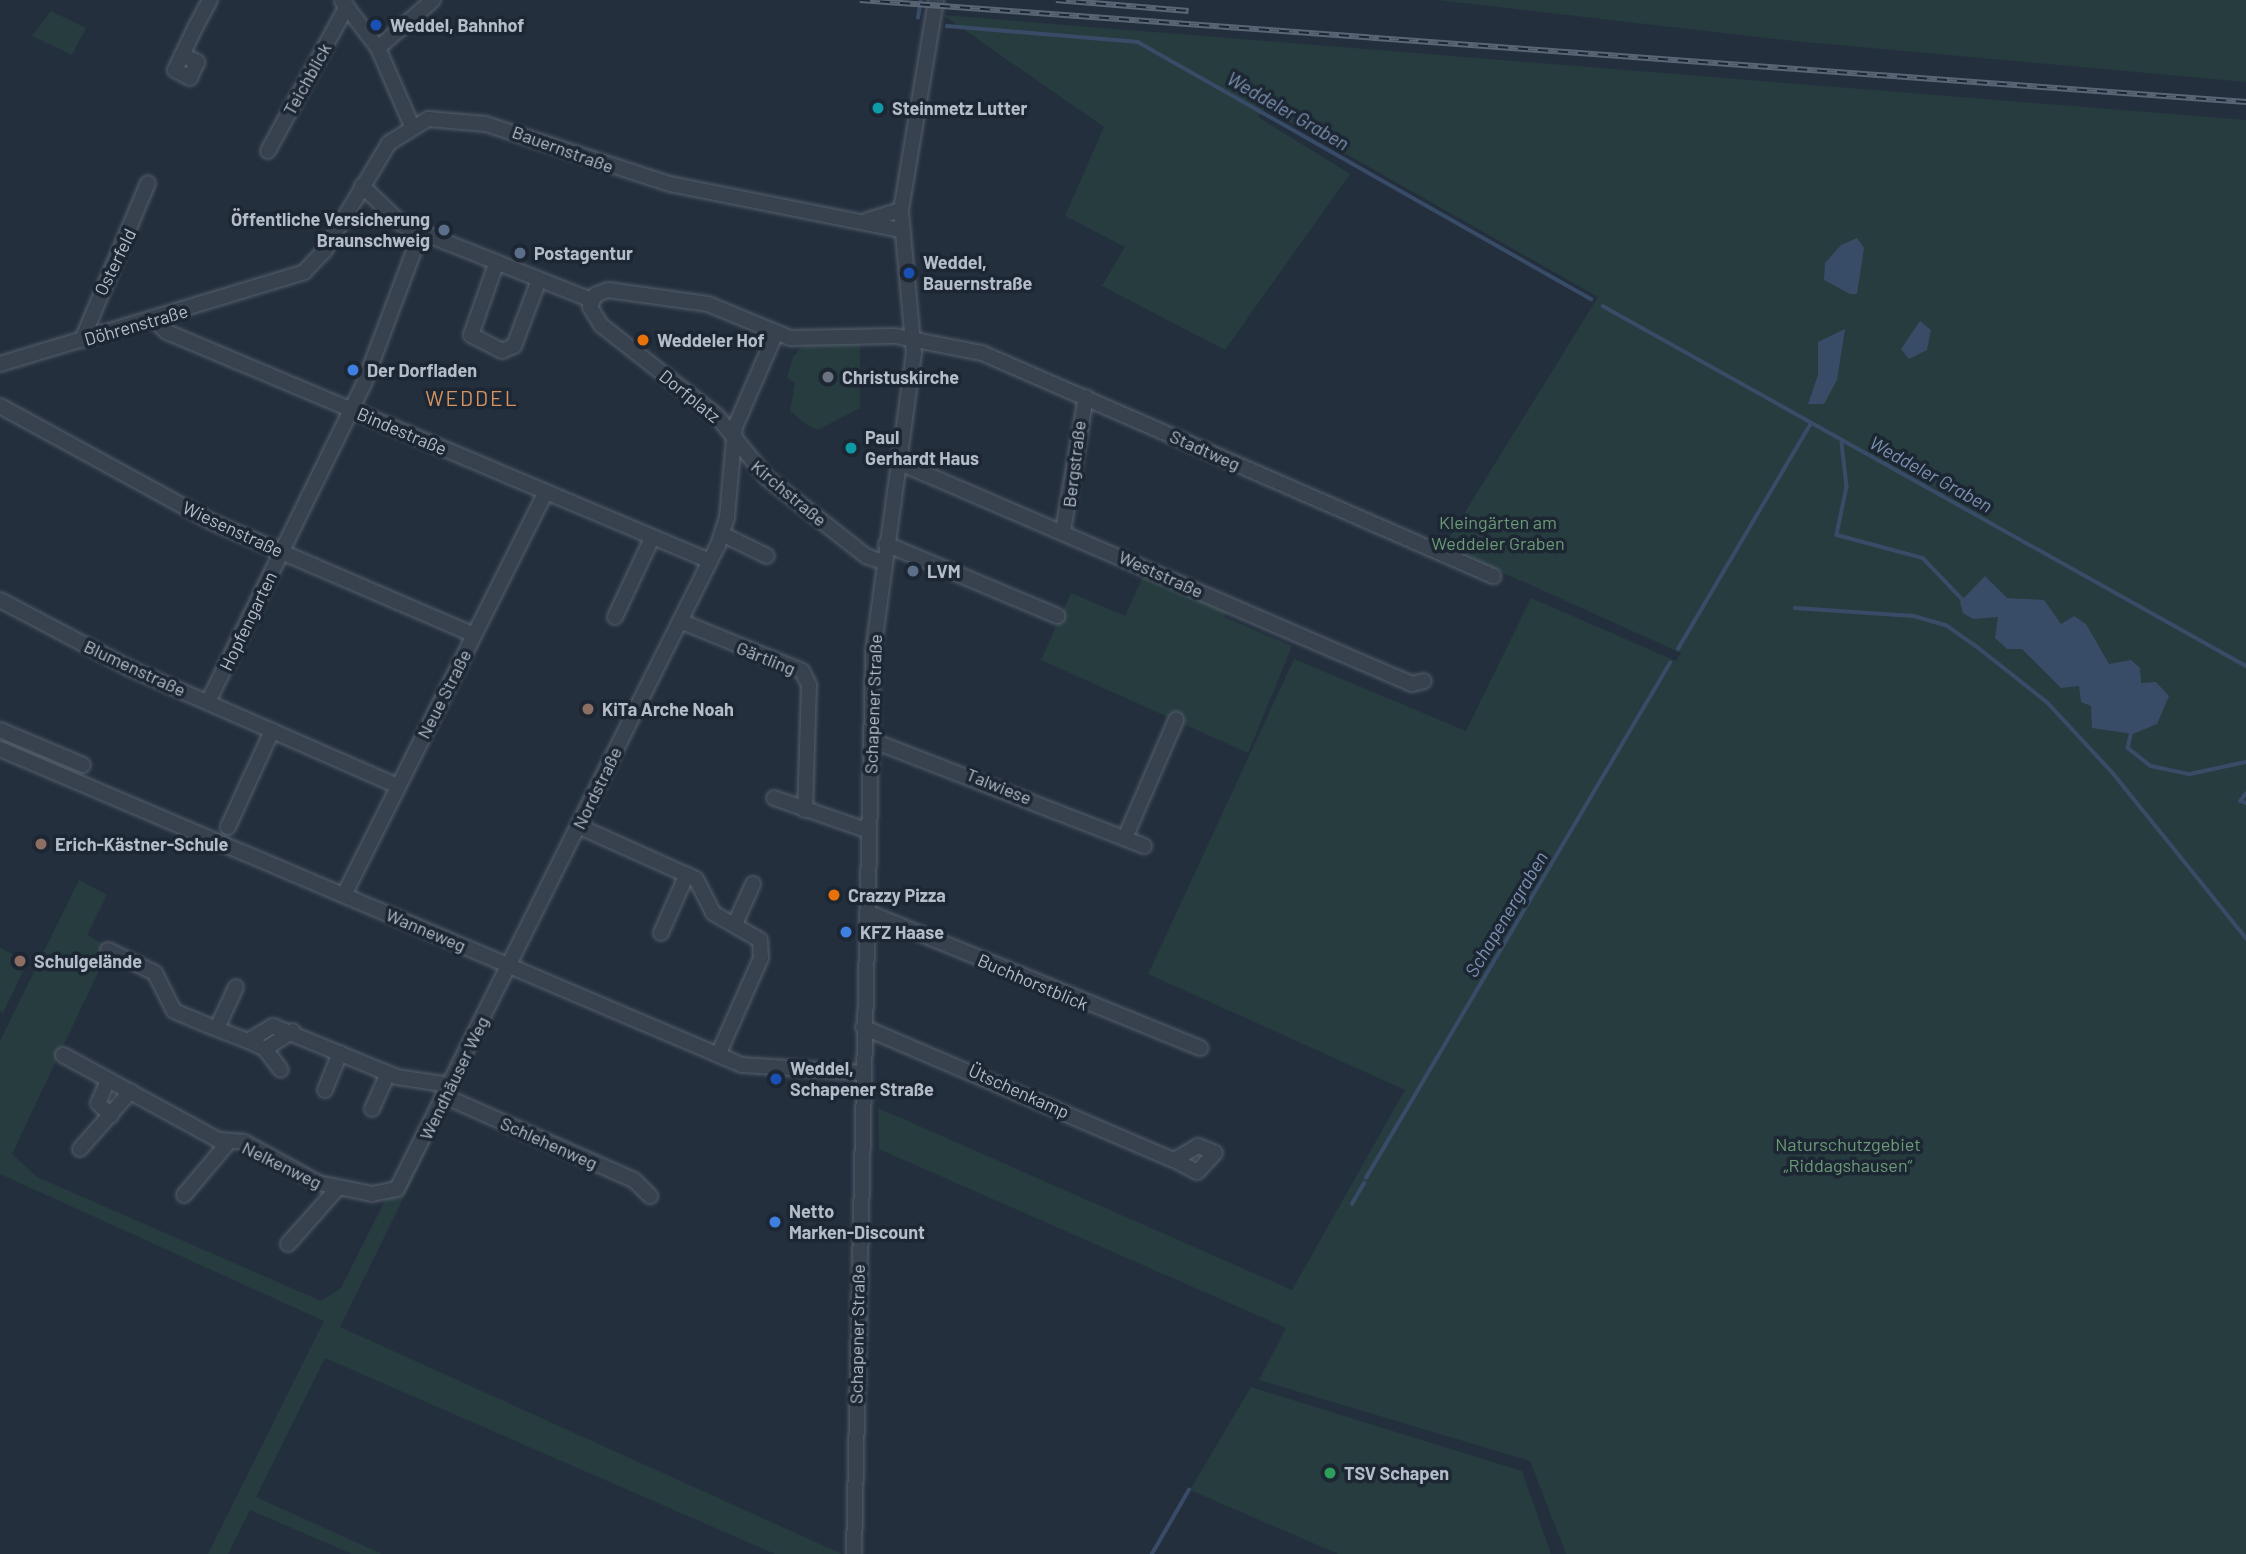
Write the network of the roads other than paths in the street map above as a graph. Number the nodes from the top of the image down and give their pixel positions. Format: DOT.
graph roads {
  1 [pos="210,0"];
  2 [pos="433,0"];
  3 [pos="936,0"];
  4 [pos="344,3"];
  5 [pos="378,48"];
  6 [pos="182,55"];
  7 [pos="411,124"];
  8 [pos="268,151"];
  9 [pos="148,183"];
  10 [pos="362,186"];
  11 [pos="901,210"];
  12 [pos="868,220"];
  13 [pos="900,230"];
  14 [pos="421,232"];
  15 [pos="496,264"];
  16 [pos="539,280"];
  17 [pos="591,300"];
  18 [pos="155,320"];
  19 [pos="775,335"];
  20 [pos="913,337"];
  21 [pos="82,340"];
  22 [pos="0,364"];
  23 [pos="1086,397"];
  24 [pos="0,406"];
  25 [pos="349,408"];
  26 [pos="733,437"];
  27 [pos="898,462"];
  28 [pos="545,493"];
  29 [pos="1063,531"];
  30 [pos="722,534"];
  31 [pos="652,538"];
  32 [pos="886,544"];
  33 [pos="280,551"];
  34 [pos="767,556"];
  35 [pos="710,561"];
  36 [pos="883,562"];
  37 [pos="1493,576"];
  38 [pos="0,600"];
  39 [pos="615,617"];
  40 [pos="1056,617"];
  41 [pos="680,621"];
  42 [pos="474,635"];
  43 [pos="1424,681"];
  44 [pos="208,702"];
  45 [pos="1176,720"];
  46 [pos="0,730"];
  47 [pos="272,732"];
  48 [pos="871,740"];
  49 [pos="0,749"];
  50 [pos="83,765"];
  51 [pos="398,786"];
  52 [pos="774,798"];
  53 [pos="805,810"];
  54 [pos="578,826"];
  55 [pos="228,827"];
  56 [pos="869,831"];
  57 [pos="1125,838"];
  58 [pos="1144,846"];
  59 [pos="687,874"];
  60 [pos="752,884"];
  61 [pos="344,895"];
  62 [pos="867,912"];
  63 [pos="735,924"];
  64 [pos="661,933"];
  65 [pos="108,950"];
  66 [pos="509,966"];
  67 [pos="236,987"];
  68 [pos="863,1027"];
  69 [pos="217,1028"];
  70 [pos="293,1031"];
  71 [pos="248,1041"];
  72 [pos="1200,1048"];
  73 [pos="265,1049"];
  74 [pos="340,1053"];
  75 [pos="63,1055"];
  76 [pos="718,1055"];
  77 [pos="281,1070"];
  78 [pos="388,1073"];
  79 [pos="861,1073"];
  80 [pos="108,1080"];
  81 [pos="325,1090"];
  82 [pos="446,1090"];
  83 [pos="131,1091"];
  84 [pos="372,1109"];
  85 [pos="111,1116"];
  86 [pos="228,1143"];
  87 [pos="80,1149"];
  88 [pos="1174,1160"];
  89 [pos="336,1189"];
  90 [pos="397,1189"];
  91 [pos="184,1195"];
  92 [pos="650,1196"];
  93 [pos="288,1244"];
  94 [pos="854,1554"];
  1 -- 6 [label="street"];
  2 -- 5 [label="street"];
  3 -- 11 [label="street, Schapener Straße"];
  4 -- 5 [label="street"];
  4 -- 8 [label="street, Teichblick"];
  5 -- 7 [label="street"];
  7 -- 10 [label="street"];
  7 -- 12 [label="street, Bauernstraße"];
  9 -- 21 [label="street, Osterfeld"];
  10 -- 14 [label="street"];
  10 -- 18 [label="street, Döhrenstraße"];
  11 -- 12 [label="street, Bauernstraße"];
  11 -- 13 [label="street, Schapener Straße"];
  12 -- 13 [label="street, Bauernstraße"];
  13 -- 20 [label="street, Schapener Straße"];
  14 -- 15 [label="street"];
  14 -- 25 [label="street, Hopfengarten"];
  15 -- 16 [label="street"];
  15 -- 16 [label="street"];
  16 -- 17 [label="street"];
  17 -- 19 [label="street"];
  17 -- 26 [label="street, Dorfplatz"];
  18 -- 21 [label="street, Döhrenstraße"];
  18 -- 25 [label="street, Bindestraße"];
  19 -- 20 [label="street"];
  19 -- 26 [label="street"];
  20 -- 23 [label="street, Stadtweg"];
  20 -- 27 [label="street, Schapener Straße"];
  21 -- 22 [label="street, Döhrenstraße"];
  23 -- 29 [label="street, Bergstraße"];
  23 -- 37 [label="street, Stadtweg"];
  24 -- 33 [label="street, Wiesenstraße"];
  25 -- 28 [label="street, Bindestraße"];
  25 -- 33 [label="street, Hopfengarten"];
  26 -- 30 [label="street, Nordstraße"];
  26 -- 36 [label="street, Kirchstraße"];
  27 -- 29 [label="street, Weststraße"];
  27 -- 32 [label="street, Schapener Straße"];
  28 -- 31 [label="street, Bindestraße"];
  28 -- 42 [label="street, Neue Straße"];
  29 -- 43 [label="street, Weststraße"];
  30 -- 34 [label="street"];
  30 -- 35 [label="street, Nordstraße"];
  31 -- 35 [label="street, Bindestraße"];
  31 -- 39 [label="street"];
  32 -- 36 [label="street, Schapener Straße"];
  32 -- 40 [label="street"];
  33 -- 42 [label="street, Wiesenstraße"];
  33 -- 44 [label="street, Hopfengarten"];
  35 -- 41 [label="street, Nordstraße"];
  36 -- 48 [label="street, Schapener Straße"];
  38 -- 44 [label="street, Blumenstraße"];
  41 -- 53 [label="street, Gärtling"];
  41 -- 54 [label="street, Nordstraße"];
  42 -- 51 [label="street, Neue Straße"];
  44 -- 47 [label="street, Blumenstraße"];
  45 -- 57 [label="street"];
  46 -- 50 [label="street"];
  47 -- 51 [label="street, Blumenstraße"];
  47 -- 55 [label="street"];
  48 -- 56 [label="street, Schapener Straße"];
  48 -- 57 [label="street, Talwiese"];
  49 -- 61 [label="street, Wanneweg"];
  51 -- 61 [label="street, Neue Straße"];
  52 -- 53 [label="street"];
  53 -- 56 [label="street"];
  54 -- 59 [label="street"];
  54 -- 66 [label="street, Nordstraße"];
  56 -- 62 [label="street, Schapener Straße"];
  57 -- 58 [label="street, Talwiese"];
  59 -- 63 [label="street"];
  59 -- 64 [label="street"];
  60 -- 63 [label="street"];
  61 -- 66 [label="street, Wanneweg"];
  62 -- 68 [label="street, Schapener Straße"];
  62 -- 72 [label="street, Buchhorstblick"];
  63 -- 76 [label="street"];
  65 -- 69 [label="street"];
  66 -- 76 [label="street, Wanneweg"];
  66 -- 82 [label="street, Wendhäuser Weg"];
  67 -- 69 [label="street"];
  68 -- 79 [label="street, Schapener Straße"];
  68 -- 88 [label="street, Ütschenkamp"];
  69 -- 71 [label="street"];
  70 -- 71 [label="street"];
  70 -- 73 [label="street"];
  70 -- 74 [label="street, Schlehenweg"];
  71 -- 73 [label="street"];
  73 -- 77 [label="street"];
  74 -- 78 [label="street, Schlehenweg"];
  74 -- 81 [label="street"];
  75 -- 80 [label="street, Nelkenweg"];
  76 -- 79 [label="street, Wanneweg"];
  78 -- 82 [label="street, Schlehenweg"];
  78 -- 84 [label="street"];
  79 -- 94 [label="street, Schapener Straße"];
  80 -- 83 [label="street, Nelkenweg"];
  80 -- 85 [label="street"];
  82 -- 90 [label="street, Wendhäuser Weg"];
  82 -- 92 [label="street, Schlehenweg"];
  83 -- 85 [label="street"];
  83 -- 86 [label="street, Nelkenweg"];
  85 -- 87 [label="street"];
  86 -- 89 [label="street, Nelkenweg"];
  86 -- 91 [label="street, Nelkenweg"];
  89 -- 90 [label="street, Nelkenweg"];
  89 -- 93 [label="street, Nelkenweg"];
}
